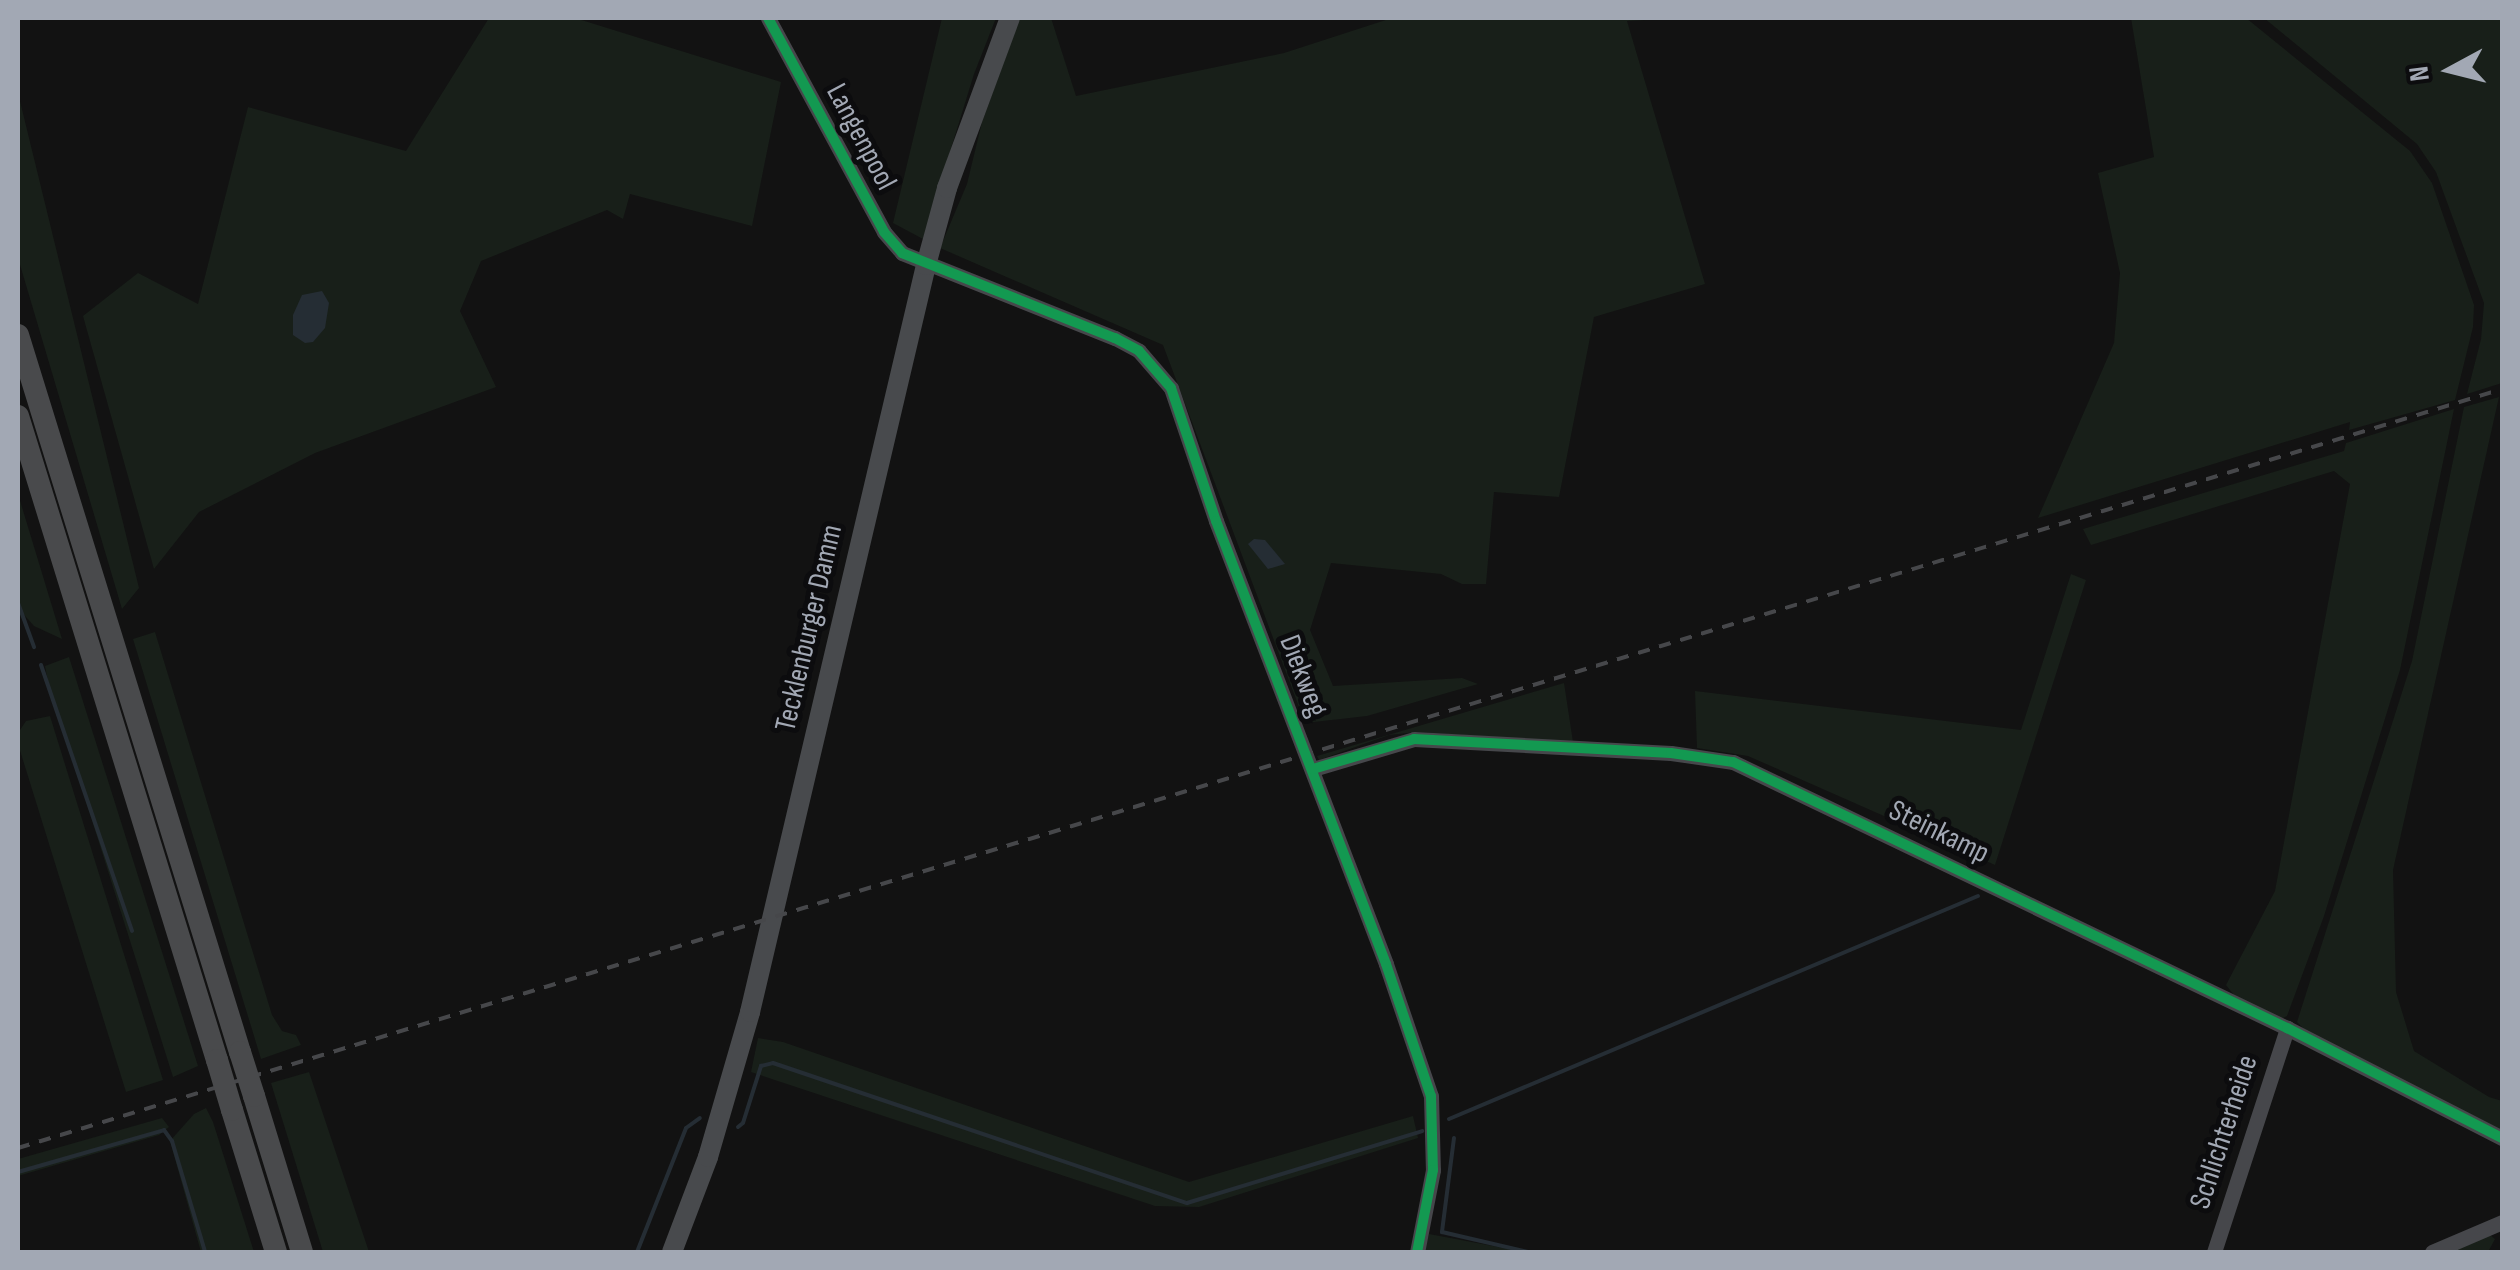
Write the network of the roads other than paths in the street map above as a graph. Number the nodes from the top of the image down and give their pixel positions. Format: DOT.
graph roads {
  1 [pos="768,18"];
  2 [pos="1010,18"];
  3 [pos="926,265"];
  4 [pos="18,335"];
  5 [pos="18,416"];
  6 [pos="1313,769"];
  7 [pos="2286,1028"];
  8 [pos="2502,1138"];
  9 [pos="2502,1222"];
  10 [pos="276,1252"];
  11 [pos="302,1252"];
  12 [pos="672,1252"];
  13 [pos="1417,1252"];
  14 [pos="2214,1252"];
  15 [pos="2432,1252"];
  1 -- 3 [label="street, Langenpool"];
  2 -- 3 [label="main road, Tecklenburger Damm"];
  3 -- 6 [label="street, Diekweg"];
  3 -- 12 [label="main road, Tecklenburger Damm"];
  4 -- 11 [label="highway, bridge"];
  5 -- 10 [label="highway, bridge"];
  6 -- 7 [label="street, Steinkamp"];
  6 -- 13 [label="street, Diekweg"];
  7 -- 8 [label="street, Steinkamp"];
  7 -- 14 [label="street, Schlichterheide"];
  9 -- 15 [label="street"];
}
